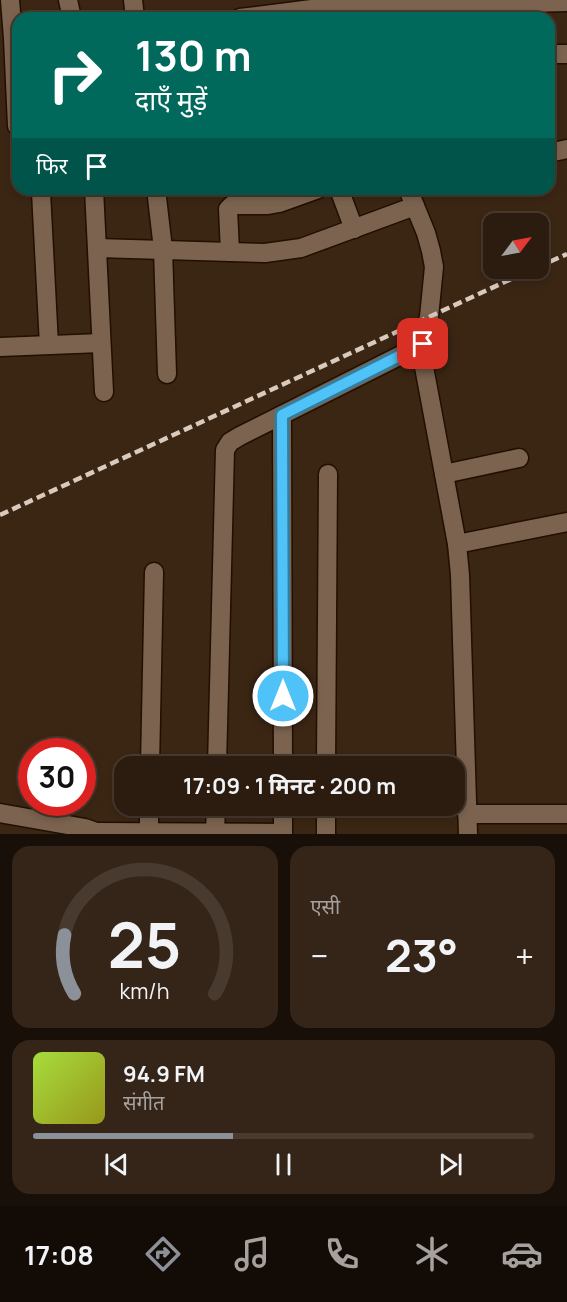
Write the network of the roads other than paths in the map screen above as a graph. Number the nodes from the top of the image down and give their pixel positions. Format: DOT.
graph roads {
  1 [pos="10,0"];
  2 [pos="567,2"];
  3 [pos="319,9"];
  4 [pos="293,12"];
  5 [pos="12,25"];
  6 [pos="41,195"];
  7 [pos="94,195"];
  8 [pos="157,195"];
  9 [pos="301,195"];
  10 [pos="341,195"];
  11 [pos="410,195"];
  12 [pos="415,206"];
  13 [pos="354,229"];
  14 [pos="97,248"];
  15 [pos="163,249"];
  16 [pos="230,252"];
  17 [pos="101,343"];
  18 [pos="423,344"];
  19 [pos="49,345"];
  20 [pos="0,347"];
  21 [pos="166,374"];
  22 [pos="104,392"];
  23 [pos="282,415"];
  24 [pos="519,458"];
  25 [pos="328,474"];
  26 [pos="444,474"];
  27 [pos="567,522"];
  28 [pos="457,544"];
  29 [pos="154,572"];
  30 [pos="150,756"];
  31 [pos="217,756"];
  32 [pos="283,756"];
  33 [pos="326,756"];
  34 [pos="0,813"];
  35 [pos="467,814"];
  36 [pos="567,814"];
  37 [pos="149,816"];
  38 [pos="216,816"];
  39 [pos="283,816"];
  40 [pos="326,816"];
  41 [pos="149,832"];
  42 [pos="215,832"];
  43 [pos="97,833"];
  44 [pos="283,833"];
  45 [pos="326,834"];
  46 [pos="468,834"];
  1 -- 5 [label="street"];
  2 -- 3 [label="street"];
  3 -- 4 [label="street"];
  6 -- 19 [label="street"];
  7 -- 14 [label="street"];
  8 -- 15 [label="street"];
  9 -- 16 [label="street"];
  10 -- 13 [label="street"];
  11 -- 12 [label="street"];
  12 -- 13 [label="street"];
  12 -- 18 [label="street"];
  13 -- 16 [label="street"];
  14 -- 15 [label="street"];
  14 -- 17 [label="street"];
  15 -- 16 [label="street"];
  15 -- 21 [label="street"];
  17 -- 19 [label="street"];
  17 -- 22 [label="street"];
  18 -- 23 [label="street"];
  18 -- 26 [label="street"];
  19 -- 20 [label="street"];
  23 -- 31 [label="street"];
  23 -- 32 [label="street"];
  24 -- 26 [label="street"];
  25 -- 33 [label="street"];
  26 -- 28 [label="street"];
  27 -- 28 [label="street"];
  28 -- 35 [label="street"];
  29 -- 30 [label="street"];
  34 -- 43 [label="street"];
  35 -- 36 [label="street"];
  35 -- 46 [label="street"];
  37 -- 41 [label="street"];
  38 -- 42 [label="street"];
  39 -- 44 [label="street"];
  40 -- 45 [label="street"];
  41 -- 42 [label="street"];
  41 -- 43 [label="street"];
  42 -- 44 [label="street"];
}
